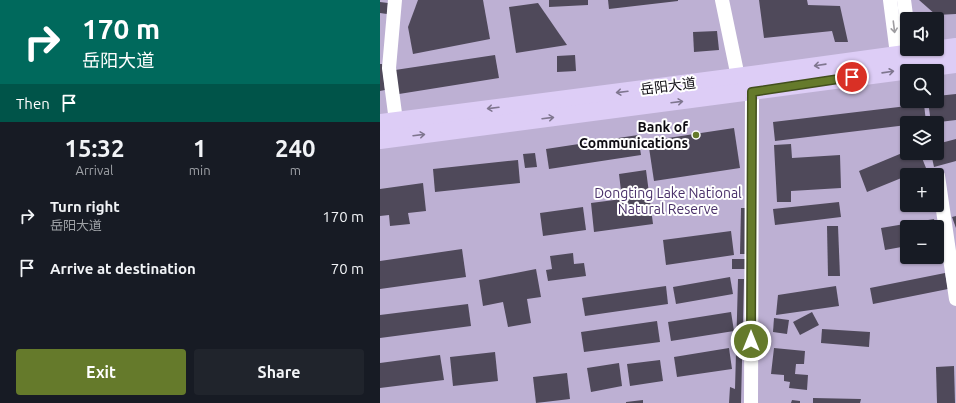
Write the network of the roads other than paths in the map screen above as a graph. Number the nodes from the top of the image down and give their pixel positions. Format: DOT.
graph roads {
  1 [pos="395,0"];
  2 [pos="722,0"];
  3 [pos="890,0"];
  4 [pos="904,0"];
  5 [pos="906,12"];
  6 [pos="900,32"];
  7 [pos="956,46"];
  8 [pos="944,47"];
  9 [pos="900,53"];
  10 [pos="956,64"];
  11 [pos="738,77"];
  12 [pos="752,92"];
  13 [pos="388,122"];
  14 [pos="380,140"];
  15 [pos="943,212"];
  16 [pos="956,299"];
  17 [pos="751,403"];
  1 -- 13 [label="street"];
  2 -- 11 [label="street"];
  3 -- 6 [label="street, one-way"];
  4 -- 5 [label="street"];
  7 -- 8 [label="main road, 岳阳大道"];
  9 -- 11 [label="main road, 岳阳大道, one-way"];
  12 -- 10 [label="main road, 岳阳大道, one-way"];
  11 -- 13 [label="main road, 岳阳大道, one-way"];
  14 -- 12 [label="main road, 岳阳大道, one-way"];
  12 -- 17 [label="street"];
  15 -- 16 [label="street"];
}
